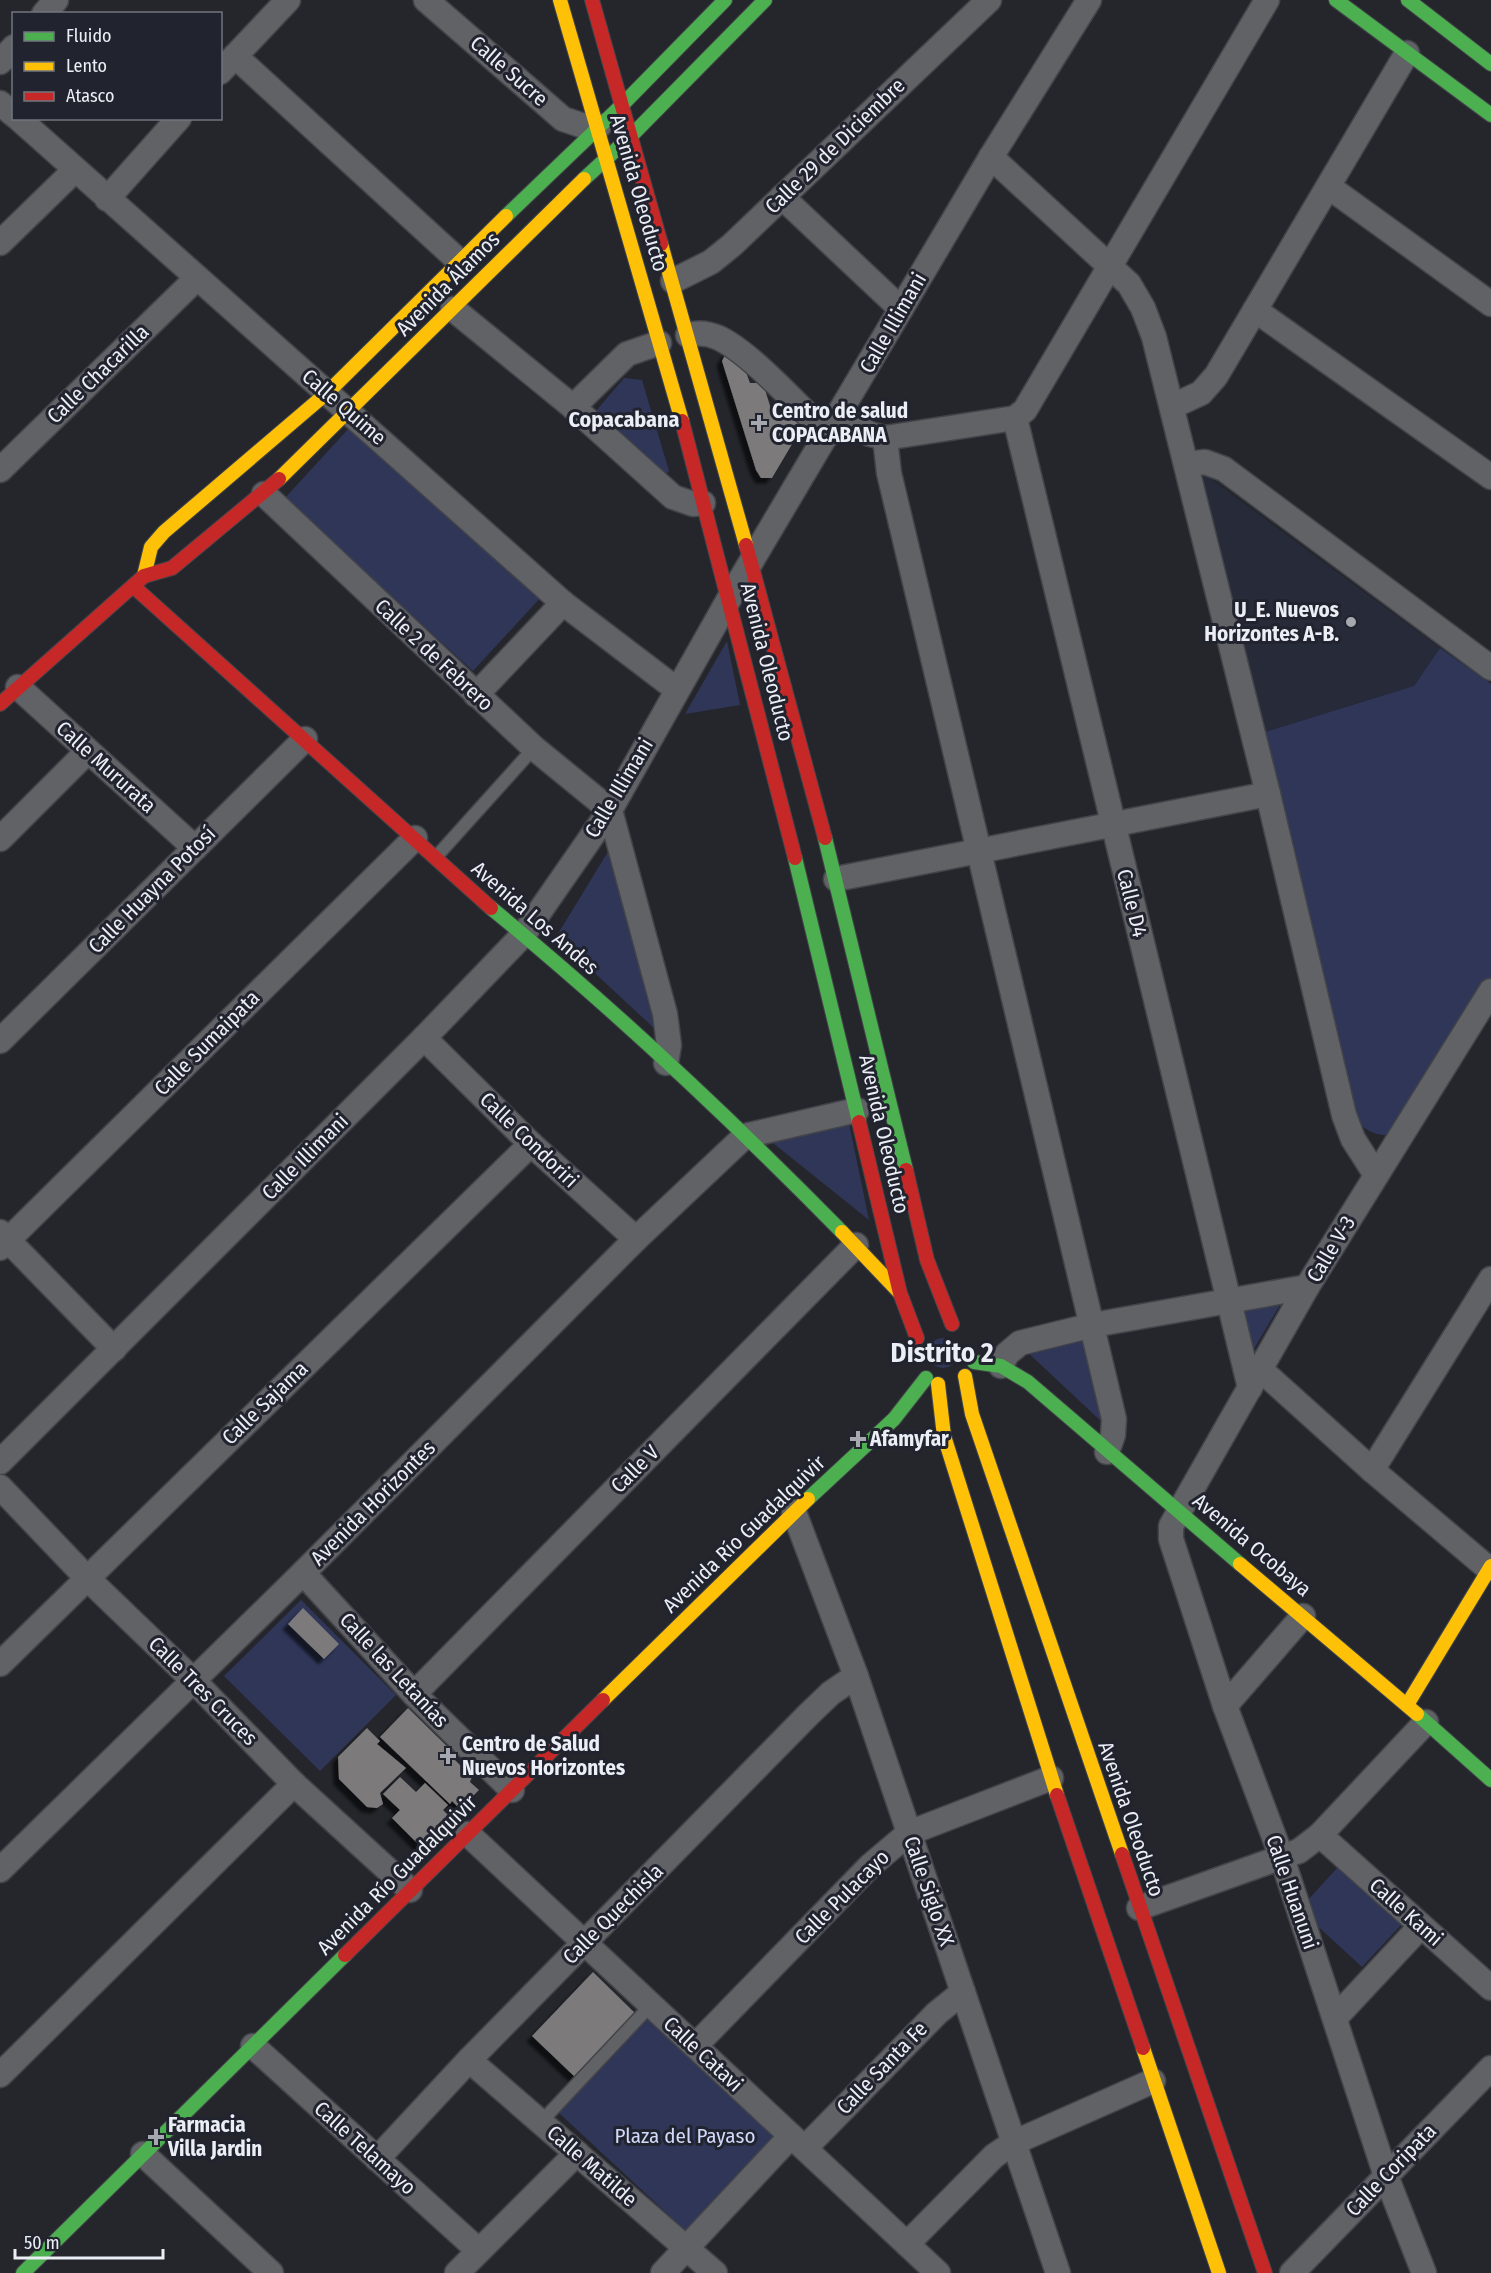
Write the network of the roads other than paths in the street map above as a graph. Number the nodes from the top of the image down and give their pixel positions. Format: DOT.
graph roads {
  1 [pos="56,0"];
  2 [pos="288,0"];
  3 [pos="426,0"];
  4 [pos="560,0"];
  5 [pos="592,0"];
  6 [pos="725,0"];
  7 [pos="765,0"];
  8 [pos="989,0"];
  9 [pos="1089,0"];
  10 [pos="1267,0"];
  11 [pos="1336,0"];
  12 [pos="1421,4"];
  13 [pos="46,12"];
  14 [pos="12,49"];
  15 [pos="1407,53"];
  16 [pos="0,62"];
  17 [pos="228,64"];
  18 [pos="1491,64"];
  19 [pos="0,103"];
  20 [pos="622,104"];
  21 [pos="12,113"];
  22 [pos="1491,115"];
  23 [pos="20,120"];
  24 [pos="177,120"];
  25 [pos="599,126"];
  26 [pos="632,135"];
  27 [pos="608,155"];
  28 [pos="991,157"];
  29 [pos="75,170"];
  30 [pos="1329,187"];
  31 [pos="782,197"];
  32 [pos="107,199"];
  33 [pos="0,243"];
  34 [pos="459,261"];
  35 [pos="1111,267"];
  36 [pos="196,279"];
  37 [pos="672,280"];
  38 [pos="1491,304"];
  39 [pos="453,309"];
  40 [pos="901,309"];
  41 [pos="1255,310"];
  42 [pos="688,335"];
  43 [pos="659,343"];
  44 [pos="328,392"];
  45 [pos="1173,406"];
  46 [pos="573,407"];
  47 [pos="349,411"];
  48 [pos="1015,418"];
  49 [pos="834,425"];
  50 [pos="885,438"];
  51 [pos="1187,464"];
  52 [pos="0,470"];
  53 [pos="1491,477"];
  54 [pos="264,494"];
  55 [pos="703,504"];
  56 [pos="751,564"];
  57 [pos="144,576"];
  58 [pos="133,586"];
  59 [pos="729,599"];
  60 [pos="563,603"];
  61 [pos="1487,656"];
  62 [pos="18,687"];
  63 [pos="676,689"];
  64 [pos="476,695"];
  65 [pos="0,704"];
  66 [pos="305,739"];
  67 [pos="534,748"];
  68 [pos="88,751"];
  69 [pos="1268,794"];
  70 [pos="610,810"];
  71 [pos="1113,825"];
  72 [pos="415,838"];
  73 [pos="0,839"];
  74 [pos="195,848"];
  75 [pos="979,851"];
  76 [pos="434,859"];
  77 [pos="836,879"];
  78 [pos="524,934"];
  79 [pos="1491,991"];
  80 [pos="1483,1022"];
  81 [pos="424,1038"];
  82 [pos="0,1041"];
  83 [pos="666,1063"];
  84 [pos="857,1110"];
  85 [pos="745,1136"];
  86 [pos="531,1144"];
  87 [pos="1376,1175"];
  88 [pos="636,1239"];
  89 [pos="3,1240"];
  90 [pos="856,1245"];
  91 [pos="1491,1279"];
  92 [pos="1307,1287"];
  93 [pos="900,1293"];
  94 [pos="1228,1302"];
  95 [pos="1092,1325"];
  96 [pos="929,1332"];
  97 [pos="968,1334"];
  98 [pos="114,1349"];
  99 [pos="1001,1366"];
  100 [pos="965,1376"];
  101 [pos="927,1377"];
  102 [pos="1255,1379"];
  103 [pos="1107,1452"];
  104 [pos="0,1462"];
  105 [pos="1372,1470"];
  106 [pos="0,1487"];
  107 [pos="794,1512"];
  108 [pos="1180,1512"];
  109 [pos="1490,1568"];
  110 [pos="303,1573"];
  111 [pos="86,1577"];
  112 [pos="1303,1616"];
  113 [pos="0,1664"];
  114 [pos="856,1676"];
  115 [pos="193,1680"];
  116 [pos="414,1694"];
  117 [pos="1407,1704"];
  118 [pos="1225,1707"];
  119 [pos="1426,1722"];
  120 [pos="1051,1778"];
  121 [pos="1491,1780"];
  122 [pos="294,1784"];
  123 [pos="512,1790"];
  124 [pos="909,1833"];
  125 [pos="468,1834"];
  126 [pos="1320,1835"];
  127 [pos="1282,1858"];
  128 [pos="0,1870"];
  129 [pos="410,1890"];
  130 [pos="1139,1908"];
  131 [pos="1421,1926"];
  132 [pos="585,1943"];
  133 [pos="1491,1988"];
  134 [pos="963,1992"];
  135 [pos="651,2005"];
  136 [pos="1335,2018"];
  137 [pos="253,2046"];
  138 [pos="695,2046"];
  139 [pos="469,2060"];
  140 [pos="1491,2068"];
  141 [pos="0,2075"];
  142 [pos="1153,2081"];
  143 [pos="541,2122"];
  144 [pos="798,2142"];
  145 [pos="1013,2143"];
  146 [pos="577,2153"];
  147 [pos="143,2154"];
  148 [pos="377,2159"];
  149 [pos="1386,2176"];
  150 [pos="908,2244"];
  151 [pos="686,2248"];
  152 [pos="478,2250"];
  153 [pos="23,2273"];
  154 [pos="270,2273"];
  155 [pos="457,2273"];
  156 [pos="663,2273"];
  157 [pos="715,2273"];
  158 [pos="938,2273"];
  159 [pos="1058,2273"];
  160 [pos="1219,2273"];
  161 [pos="1265,2273"];
  162 [pos="1292,2273"];
  163 [pos="1424,2273"];
  1 -- 13 [label="street"];
  2 -- 17 [label="street"];
  3 -- 25 [label="street, Calle Sucre"];
  4 -- 25 [label="street, Avenida Oleoducto"];
  5 -- 20 [label="street, Avenida Oleoducto"];
  6 -- 20 [label="street, Avenida Álamos"];
  7 -- 26 [label="street, Avenida Álamos"];
  8 -- 31 [label="street, Calle 29 de Diciembre"];
  9 -- 28 [label="street, Calle Illimani"];
  10 -- 35 [label="street"];
  11 -- 15 [label="street"];
  12 -- 18 [label="street"];
  14 -- 16 [label="street"];
  15 -- 22 [label="street"];
  15 -- 30 [label="street"];
  17 -- 34 [label="street"];
  19 -- 21 [label="street"];
  20 -- 25 [label="street, Avenida Álamos"];
  20 -- 26 [label="street, Avenida Oleoducto"];
  23 -- 29 [label="street, Calle Quime"];
  24 -- 32 [label="street"];
  25 -- 27 [label="street, Avenida Oleoducto"];
  25 -- 34 [label="street, Avenida Álamos"];
  26 -- 27 [label="street, Avenida Álamos"];
  26 -- 37 [label="street, Avenida Oleoducto"];
  27 -- 39 [label="street, Avenida Álamos"];
  27 -- 43 [label="street, Avenida Oleoducto"];
  28 -- 35 [label="street"];
  28 -- 40 [label="street, Calle Illimani"];
  29 -- 32 [label="street, Calle Quime"];
  29 -- 33 [label="street"];
  30 -- 38 [label="street"];
  30 -- 41 [label="street"];
  31 -- 37 [label="street, Calle 29 de Diciembre"];
  31 -- 40 [label="street"];
  32 -- 36 [label="street, Calle Quime"];
  34 -- 44 [label="street, Avenida Álamos"];
  35 -- 45 [label="street"];
  35 -- 48 [label="street"];
  36 -- 44 [label="street, Calle Quime"];
  36 -- 52 [label="street, Calle Chacarilla"];
  37 -- 42 [label="street, Avenida Oleoducto"];
  39 -- 46 [label="street"];
  39 -- 47 [label="street, Avenida Álamos"];
  40 -- 49 [label="street, Calle Illimani"];
  41 -- 45 [label="street"];
  41 -- 53 [label="street"];
  42 -- 49 [label="street"];
  42 -- 56 [label="street, Avenida Oleoducto"];
  43 -- 46 [label="street"];
  43 -- 55 [label="street, Avenida Oleoducto"];
  44 -- 47 [label="street, Calle Quime"];
  44 -- 57 [label="street, Avenida Álamos"];
  45 -- 51 [label="street"];
  46 -- 55 [label="street"];
  47 -- 54 [label="street, Avenida Álamos"];
  47 -- 60 [label="street, Calle Quime"];
  48 -- 50 [label="street"];
  48 -- 71 [label="street, Calle D4"];
  49 -- 50 [label="street"];
  49 -- 56 [label="street, Calle Illimani"];
  50 -- 75 [label="street"];
  51 -- 61 [label="street"];
  51 -- 69 [label="street"];
  54 -- 57 [label="street, Avenida Álamos"];
  54 -- 64 [label="street, Calle 2 de Febrero"];
  55 -- 59 [label="street, Avenida Oleoducto"];
  56 -- 59 [label="street, Calle Illimani"];
  56 -- 77 [label="street, Avenida Oleoducto"];
  57 -- 58 [label="street, Avenida Álamos"];
  58 -- 62 [label="street, Avenida Álamos"];
  58 -- 66 [label="street, Avenida Los Andes"];
  59 -- 63 [label="street, Calle Illimani"];
  59 -- 84 [label="street, Avenida Oleoducto"];
  60 -- 63 [label="street, Calle Quime"];
  60 -- 64 [label="street"];
  62 -- 65 [label="street, Avenida Álamos"];
  62 -- 68 [label="street, Calle Mururata"];
  63 -- 70 [label="street, Calle Illimani"];
  64 -- 67 [label="street, Calle 2 de Febrero"];
  66 -- 72 [label="street, Avenida Los Andes"];
  66 -- 74 [label="street, Calle Huayna Potosí"];
  67 -- 70 [label="street, Calle 2 de Febrero"];
  67 -- 76 [label="lane"];
  68 -- 73 [label="street"];
  68 -- 74 [label="street, Calle Mururata"];
  69 -- 71 [label="street"];
  69 -- 87 [label="street"];
  70 -- 78 [label="street, Calle Illimani"];
  70 -- 83 [label="street"];
  71 -- 75 [label="street"];
  71 -- 94 [label="street, Calle D4"];
  72 -- 76 [label="street, Avenida Los Andes"];
  72 -- 89 [label="street, Calle Sumaipata"];
  74 -- 82 [label="street, Calle Huayna Potosí"];
  75 -- 77 [label="street"];
  75 -- 95 [label="street"];
  76 -- 78 [label="street, Avenida Los Andes"];
  77 -- 96 [label="street, Avenida Oleoducto"];
  78 -- 81 [label="street, Calle Illimani"];
  78 -- 83 [label="street, Avenida Los Andes"];
  79 -- 80 [label="street, Calle V-3"];
  80 -- 87 [label="street, Calle V-3"];
  81 -- 86 [label="street, Calle Condoriri"];
  81 -- 98 [label="street, Calle Illimani"];
  83 -- 85 [label="street, Avenida Los Andes"];
  84 -- 85 [label="street"];
  84 -- 93 [label="street, Avenida Oleoducto"];
  85 -- 88 [label="street, Avenida Horizontes"];
  85 -- 90 [label="street, Avenida Los Andes"];
  86 -- 88 [label="street, Calle Condoriri"];
  86 -- 111 [label="street, Calle Sajama"];
  87 -- 92 [label="street, Calle V-3"];
  88 -- 110 [label="street, Avenida Horizontes"];
  89 -- 98 [label="street"];
  90 -- 93 [label="street, Avenida Los Andes"];
  90 -- 116 [label="street, Calle V"];
  91 -- 105 [label="street"];
  92 -- 94 [label="street"];
  92 -- 102 [label="street, Calle V-3"];
  93 -- 96 [label="street, Avenida Oleoducto"];
  94 -- 95 [label="street"];
  94 -- 102 [label="street, Calle D4"];
  95 -- 99 [label="street"];
  95 -- 103 [label="street"];
  96 -- 97 [label="street"];
  98 -- 104 [label="street, Calle Illimani"];
  99 -- 100 [label="street, Avenida Ocobaya"];
  99 -- 103 [label="street, Avenida Ocobaya"];
  100 -- 101 [label="street"];
  100 -- 130 [label="street, Avenida Oleoducto"];
  101 -- 107 [label="street, Avenida Río Guadalquivir"];
  101 -- 120 [label="street"];
  102 -- 105 [label="street"];
  102 -- 108 [label="street, Calle V-3"];
  103 -- 108 [label="street, Avenida Ocobaya"];
  105 -- 109 [label="street"];
  106 -- 111 [label="street, Calle Tres Cruces"];
  107 -- 114 [label="street, Calle Siglo XX"];
  107 -- 123 [label="street, Avenida Río Guadalquivir"];
  108 -- 112 [label="street, Avenida Ocobaya"];
  108 -- 118 [label="street, Calle Huanuni"];
  109 -- 117 [label="street"];
  110 -- 115 [label="street, Avenida Horizontes"];
  110 -- 116 [label="street, Calle las Letanías"];
  111 -- 113 [label="street, Calle Sajama"];
  111 -- 115 [label="street, Calle Tres Cruces"];
  112 -- 117 [label="street, Avenida Ocobaya"];
  112 -- 118 [label="street"];
  114 -- 124 [label="street, Calle Siglo XX"];
  114 -- 132 [label="street, Calle Quechisla"];
  115 -- 122 [label="street, Calle Tres Cruces"];
  115 -- 128 [label="street, Avenida Horizontes"];
  116 -- 123 [label="street, Calle las Letanías"];
  117 -- 119 [label="street, Avenida Ocobaya"];
  118 -- 127 [label="street, Calle Huanuni"];
  119 -- 121 [label="street, Avenida Ocobaya"];
  119 -- 126 [label="street"];
  120 -- 124 [label="street, Calle Pulacayo"];
  120 -- 142 [label="street"];
  122 -- 129 [label="street, Calle Tres Cruces"];
  122 -- 141 [label="street"];
  123 -- 125 [label="street, Avenida Río Guadalquivir"];
  124 -- 134 [label="street, Calle Siglo XX"];
  124 -- 138 [label="street, Calle Pulacayo"];
  125 -- 129 [label="street, Avenida Río Guadalquivir"];
  125 -- 132 [label="street, Calle Catavi"];
  126 -- 127 [label="street"];
  126 -- 131 [label="street, Calle Kami"];
  127 -- 130 [label="street"];
  127 -- 136 [label="street, Calle Huanuni"];
  129 -- 137 [label="street, Avenida Río Guadalquivir"];
  130 -- 161 [label="street, Avenida Oleoducto"];
  131 -- 133 [label="street, Calle Kami"];
  131 -- 136 [label="street"];
  132 -- 135 [label="street, Calle Catavi"];
  132 -- 139 [label="street, Calle Quechisla"];
  134 -- 144 [label="street, Calle Santa Fe"];
  134 -- 145 [label="street, Calle Siglo XX"];
  135 -- 138 [label="street, Calle Catavi"];
  135 -- 143 [label="lane"];
  136 -- 149 [label="street, Calle Huanuni"];
  137 -- 147 [label="street, Avenida Río Guadalquivir"];
  137 -- 148 [label="street, Calle Telamayo"];
  138 -- 144 [label="street, Calle Catavi"];
  139 -- 143 [label="street, Calle Matilde"];
  139 -- 148 [label="street, Calle Quechisla"];
  140 -- 149 [label="street, Calle Coripata"];
  142 -- 145 [label="street"];
  142 -- 160 [label="street"];
  143 -- 146 [label="street, Calle Matilde"];
  144 -- 150 [label="street, Calle Catavi"];
  144 -- 151 [label="street, Calle Santa Fe"];
  145 -- 150 [label="street"];
  145 -- 159 [label="street, Calle Siglo XX"];
  146 -- 151 [label="street, Calle Matilde"];
  146 -- 152 [label="street"];
  147 -- 153 [label="street, Avenida Río Guadalquivir"];
  147 -- 154 [label="street"];
  148 -- 152 [label="street, Calle Telamayo"];
  149 -- 162 [label="street, Calle Coripata"];
  149 -- 163 [label="street, Calle Huanuni"];
  150 -- 158 [label="street, Calle Catavi"];
  151 -- 156 [label="street, Calle Santa Fe"];
  151 -- 157 [label="street, Calle Matilde"];
  152 -- 155 [label="street"];
}
